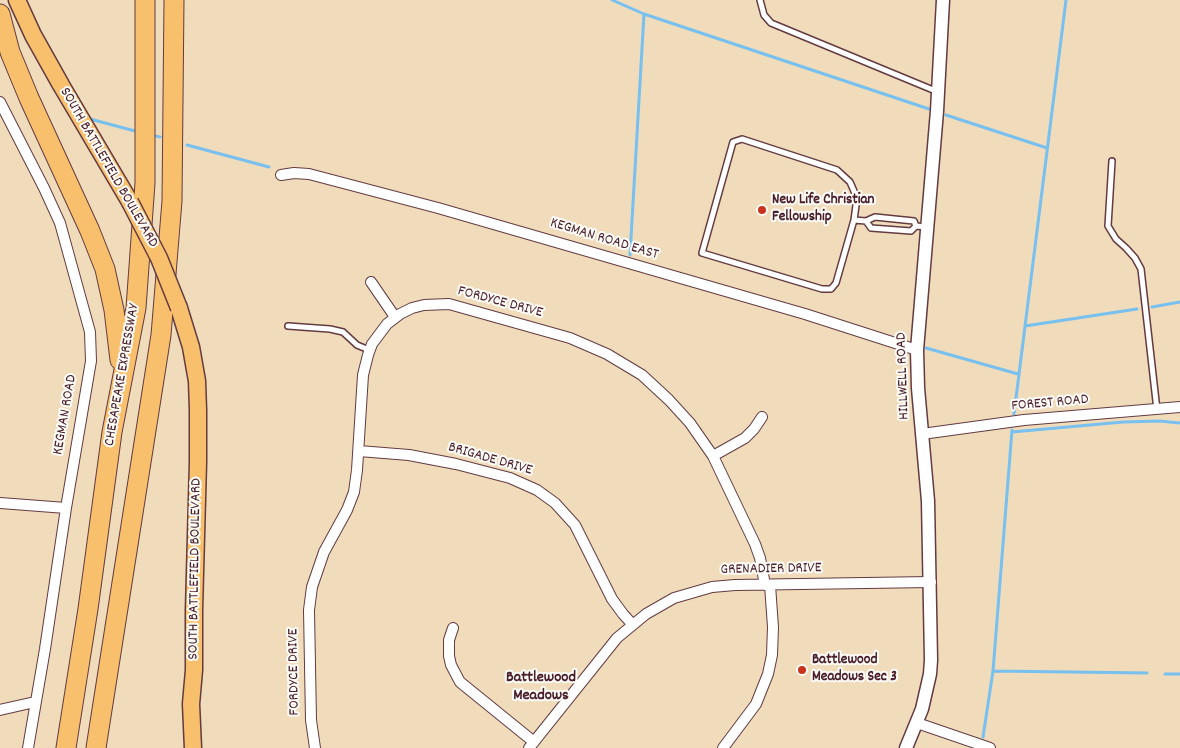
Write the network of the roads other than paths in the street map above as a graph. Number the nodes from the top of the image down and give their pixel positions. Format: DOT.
graph roads {
  1 [pos="17,0"];
  2 [pos="145,0"];
  3 [pos="174,0"];
  4 [pos="760,0"];
  5 [pos="944,0"];
  6 [pos="0,14"];
  7 [pos="938,92"];
  8 [pos="0,102"];
  9 [pos="1112,161"];
  10 [pos="281,175"];
  11 [pos="854,220"];
  12 [pos="866,221"];
  13 [pos="922,226"];
  14 [pos="371,282"];
  15 [pos="395,317"];
  16 [pos="288,326"];
  17 [pos="369,350"];
  18 [pos="917,350"];
  19 [pos="1180,407"];
  20 [pos="1157,410"];
  21 [pos="762,416"];
  22 [pos="112,432"];
  23 [pos="922,434"];
  24 [pos="359,451"];
  25 [pos="713,456"];
  26 [pos="0,502"];
  27 [pos="66,508"];
  28 [pos="931,582"];
  29 [pos="768,585"];
  30 [pos="632,624"];
  31 [pos="452,628"];
  32 [pos="194,670"];
  33 [pos="35,702"];
  34 [pos="0,710"];
  35 [pos="917,723"];
  36 [pos="531,745"];
  37 [pos="28,748"];
  38 [pos="66,748"];
  39 [pos="96,748"];
  40 [pos="193,748"];
  41 [pos="202,748"];
  42 [pos="315,748"];
  43 [pos="723,748"];
  44 [pos="906,748"];
  45 [pos="990,748"];
  1 -- 32 [label="main road, SOUTH BATTLEFIELD BOULEVARD, bridge"];
  2 -- 22 [label="highway, CHESAPEAKE EXPRESSWAY"];
  3 -- 39 [label="highway, CHESAPEAKE EXPRESSWAY"];
  4 -- 7 [label="lane"];
  5 -- 7 [label="street, HILLWELL ROAD"];
  6 -- 22 [label="highway"];
  7 -- 13 [label="street, HILLWELL ROAD"];
  8 -- 27 [label="street, KEGMAN ROAD"];
  9 -- 20 [label="lane"];
  10 -- 18 [label="street, KEGMAN ROAD EAST"];
  11 -- 11 [label="lane"];
  11 -- 12 [label="lane"];
  12 -- 13 [label="lane"];
  12 -- 13 [label="lane"];
  13 -- 18 [label="street, HILLWELL ROAD"];
  14 -- 15 [label="street"];
  15 -- 17 [label="street, FORDYCE DRIVE"];
  15 -- 25 [label="street, FORDYCE DRIVE"];
  16 -- 17 [label="lane"];
  17 -- 24 [label="street, FORDYCE DRIVE"];
  18 -- 23 [label="street, HILLWELL ROAD"];
  19 -- 20 [label="street, FOREST ROAD"];
  20 -- 23 [label="street, FOREST ROAD"];
  21 -- 25 [label="street"];
  22 -- 38 [label="highway, CHESAPEAKE EXPRESSWAY"];
  23 -- 28 [label="street, HILLWELL ROAD"];
  24 -- 30 [label="street, BRIGADE DRIVE"];
  24 -- 42 [label="street, FORDYCE DRIVE"];
  25 -- 29 [label="street, FORDYCE DRIVE"];
  26 -- 27 [label="street"];
  27 -- 33 [label="street, KEGMAN ROAD"];
  28 -- 29 [label="street, GRENADIER DRIVE"];
  28 -- 35 [label="street, HILLWELL ROAD"];
  29 -- 30 [label="street, GRENADIER DRIVE"];
  29 -- 43 [label="street, FORDYCE DRIVE"];
  30 -- 36 [label="street, GRENADIER DRIVE"];
  31 -- 36 [label="street"];
  32 -- 40 [label="main road, SOUTH BATTLEFIELD BOULEVARD"];
  32 -- 41 [label="main road, SOUTH BATTLEFIELD BOULEVARD"];
  33 -- 34 [label="street"];
  33 -- 37 [label="street, KEGMAN ROAD"];
  35 -- 44 [label="street, HILLWELL ROAD"];
  35 -- 45 [label="street"];
}
